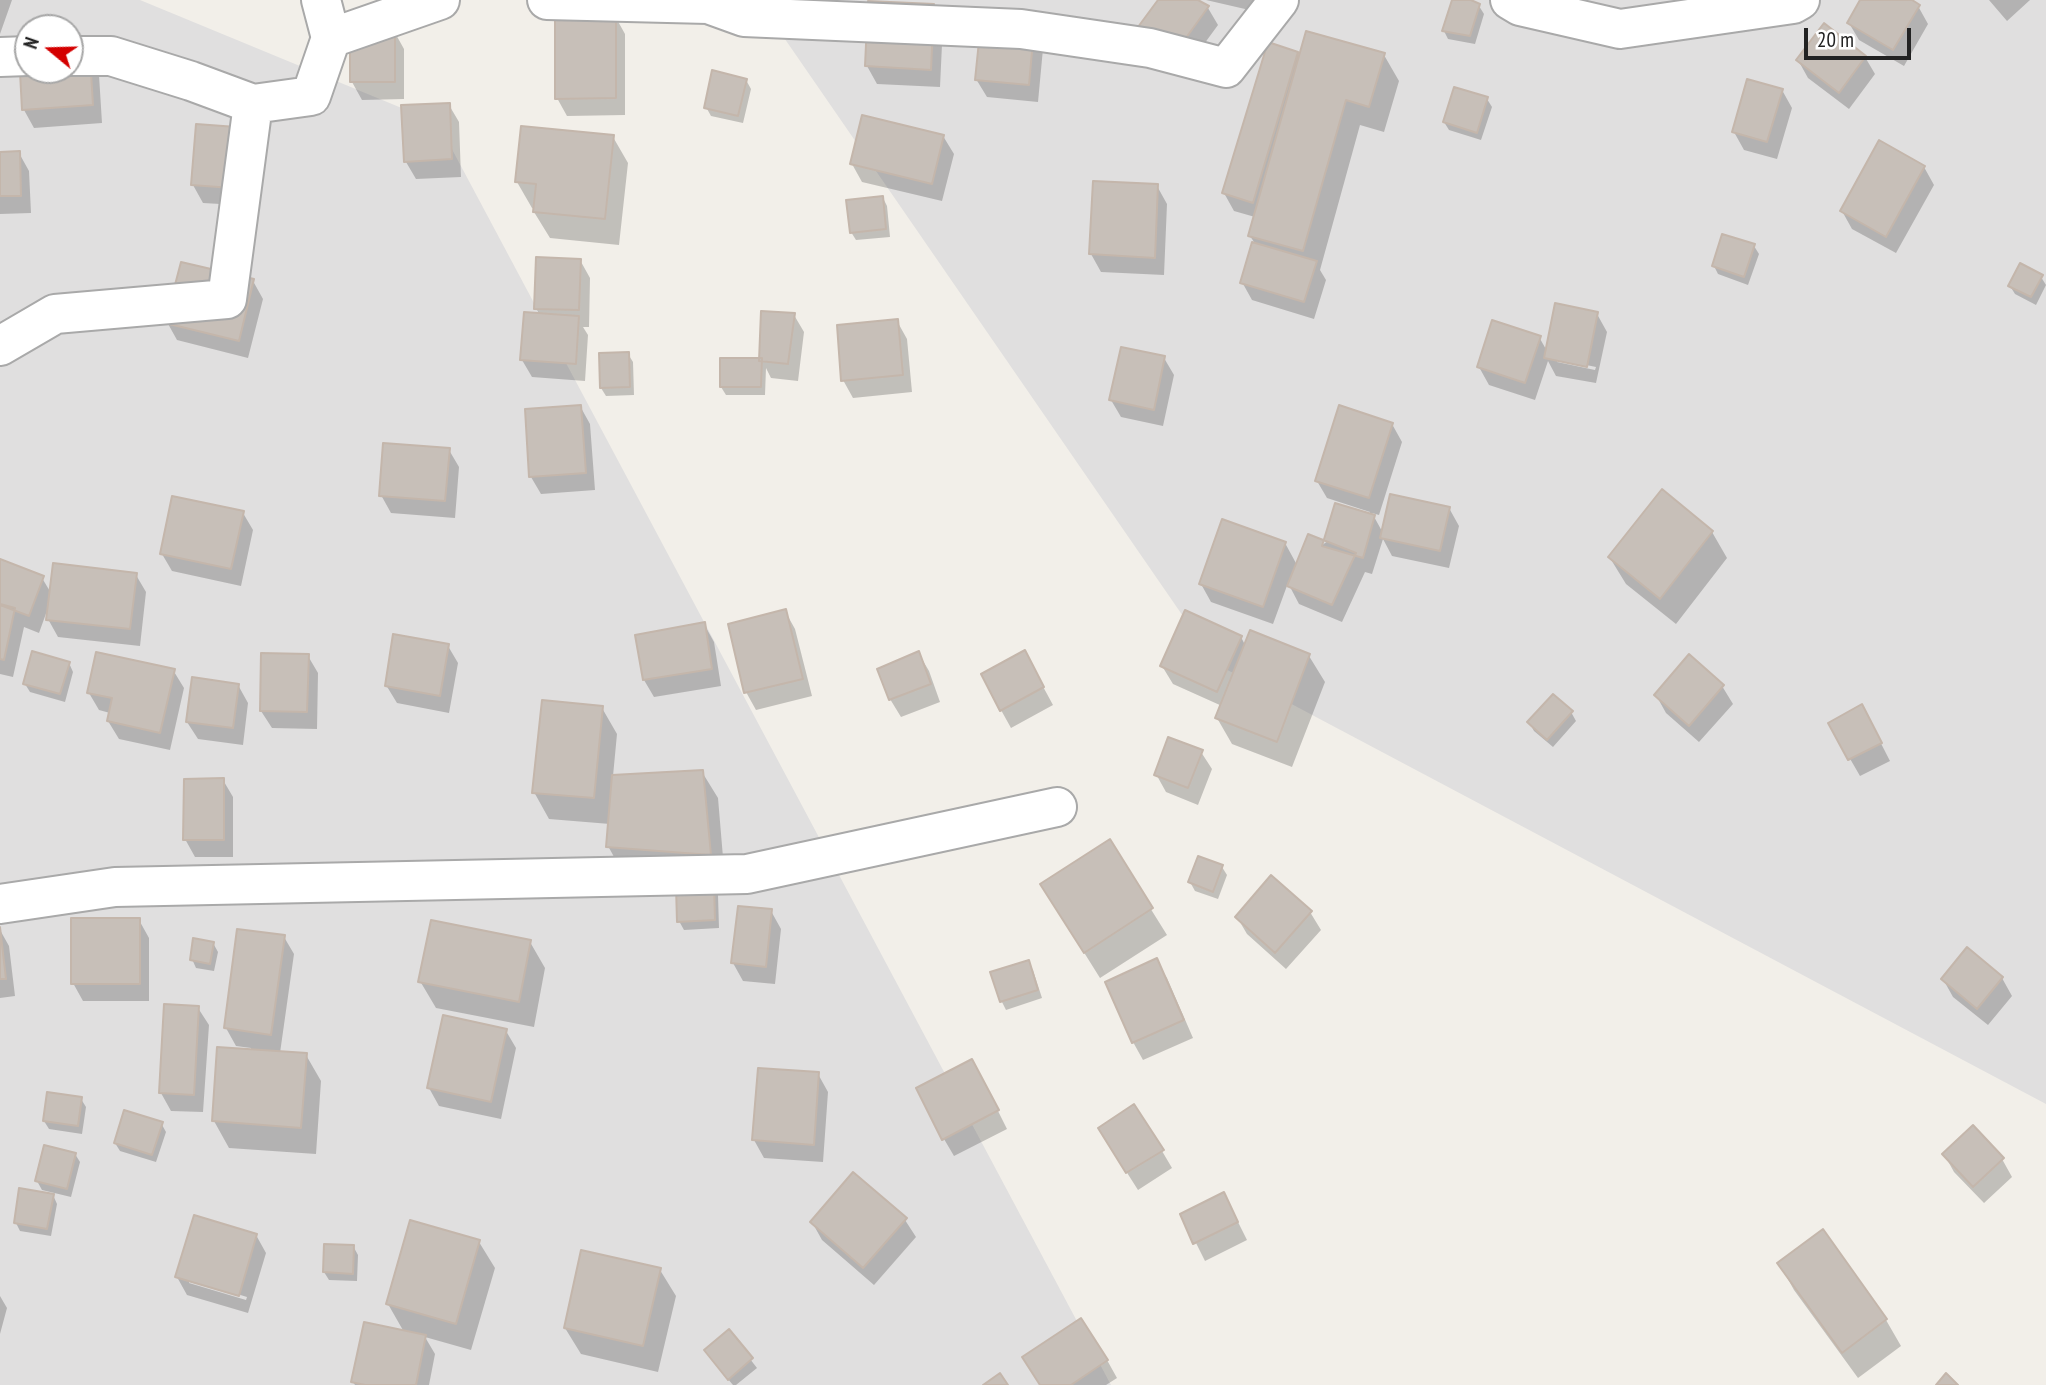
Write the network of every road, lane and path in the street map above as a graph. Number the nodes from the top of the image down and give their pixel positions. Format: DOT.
graph roads {
  1 [pos="321,0"];
  2 [pos="440,0"];
  3 [pos="547,0"];
  4 [pos="1279,0"];
  5 [pos="1510,0"];
  6 [pos="1800,0"];
  7 [pos="331,38"];
  8 [pos="84,56"];
  9 [pos="253,104"];
  10 [pos="0,346"];
  11 [pos="1057,807"];
  12 [pos="0,904"];
  1 -- 7 [label="street"];
  2 -- 7 [label="street"];
  3 -- 4 [label="street"];
  5 -- 6 [label="street"];
  7 -- 9 [label="street"];
  8 -- 9 [label="street"];
  9 -- 10 [label="street"];
  11 -- 12 [label="street"];
}
